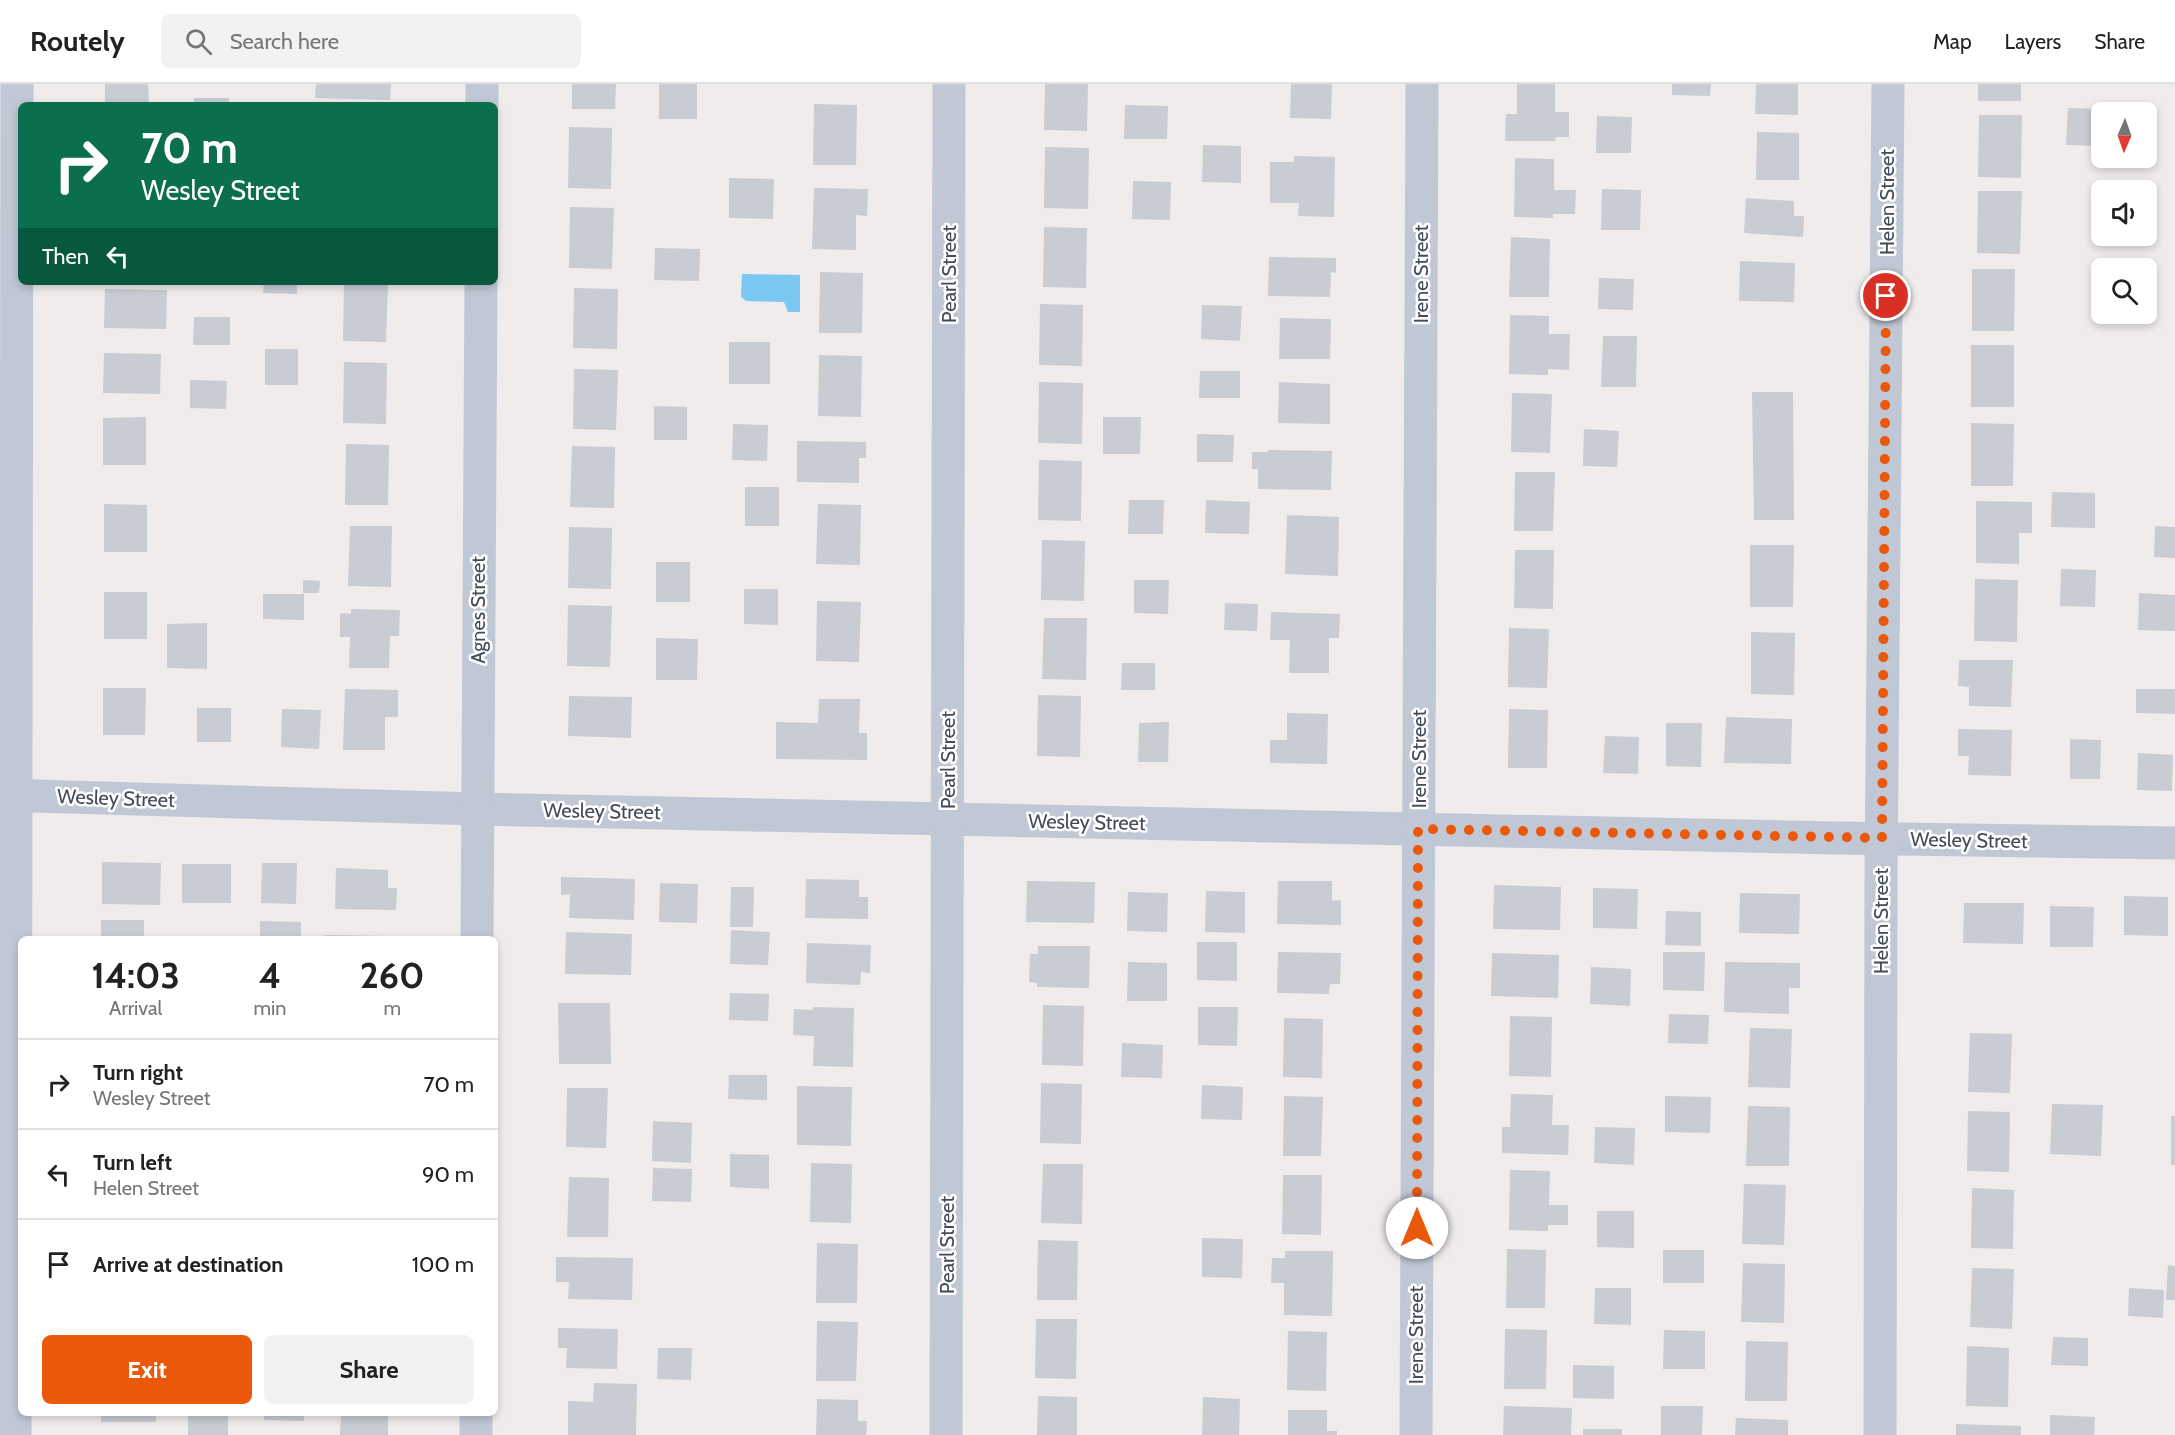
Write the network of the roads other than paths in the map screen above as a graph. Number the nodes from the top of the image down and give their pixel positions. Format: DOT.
graph roads {
  1 [pos="17,84"];
  2 [pos="482,84"];
  3 [pos="949,84"];
  4 [pos="1422,84"];
  5 [pos="1888,84"];
  6 [pos="482,102"];
  7 [pos="481,285"];
  8 [pos="8,796"];
  9 [pos="477,809"];
  10 [pos="948,818"];
  11 [pos="1418,829"];
  12 [pos="1882,838"];
  13 [pos="2175,843"];
  14 [pos="477,936"];
  15 [pos="476,1416"];
  16 [pos="15,1435"];
  17 [pos="476,1435"];
  18 [pos="946,1435"];
  19 [pos="1416,1435"];
  20 [pos="1880,1435"];
  1 -- 8 [label="street"];
  2 -- 6 [label="street"];
  3 -- 10 [label="street, Pearl Street"];
  4 -- 11 [label="street, Irene Street"];
  5 -- 12 [label="street, Helen Street"];
  7 -- 9 [label="street, Agnes Street"];
  8 -- 9 [label="street, Wesley Street"];
  8 -- 16 [label="street"];
  9 -- 10 [label="street, Wesley Street"];
  9 -- 14 [label="street, Agnes Street"];
  10 -- 11 [label="street, Wesley Street"];
  10 -- 18 [label="street, Pearl Street"];
  11 -- 12 [label="street, Wesley Street"];
  11 -- 19 [label="street, Irene Street"];
  12 -- 13 [label="street, Wesley Street"];
  12 -- 20 [label="street, Helen Street"];
  15 -- 17 [label="street"];
}
